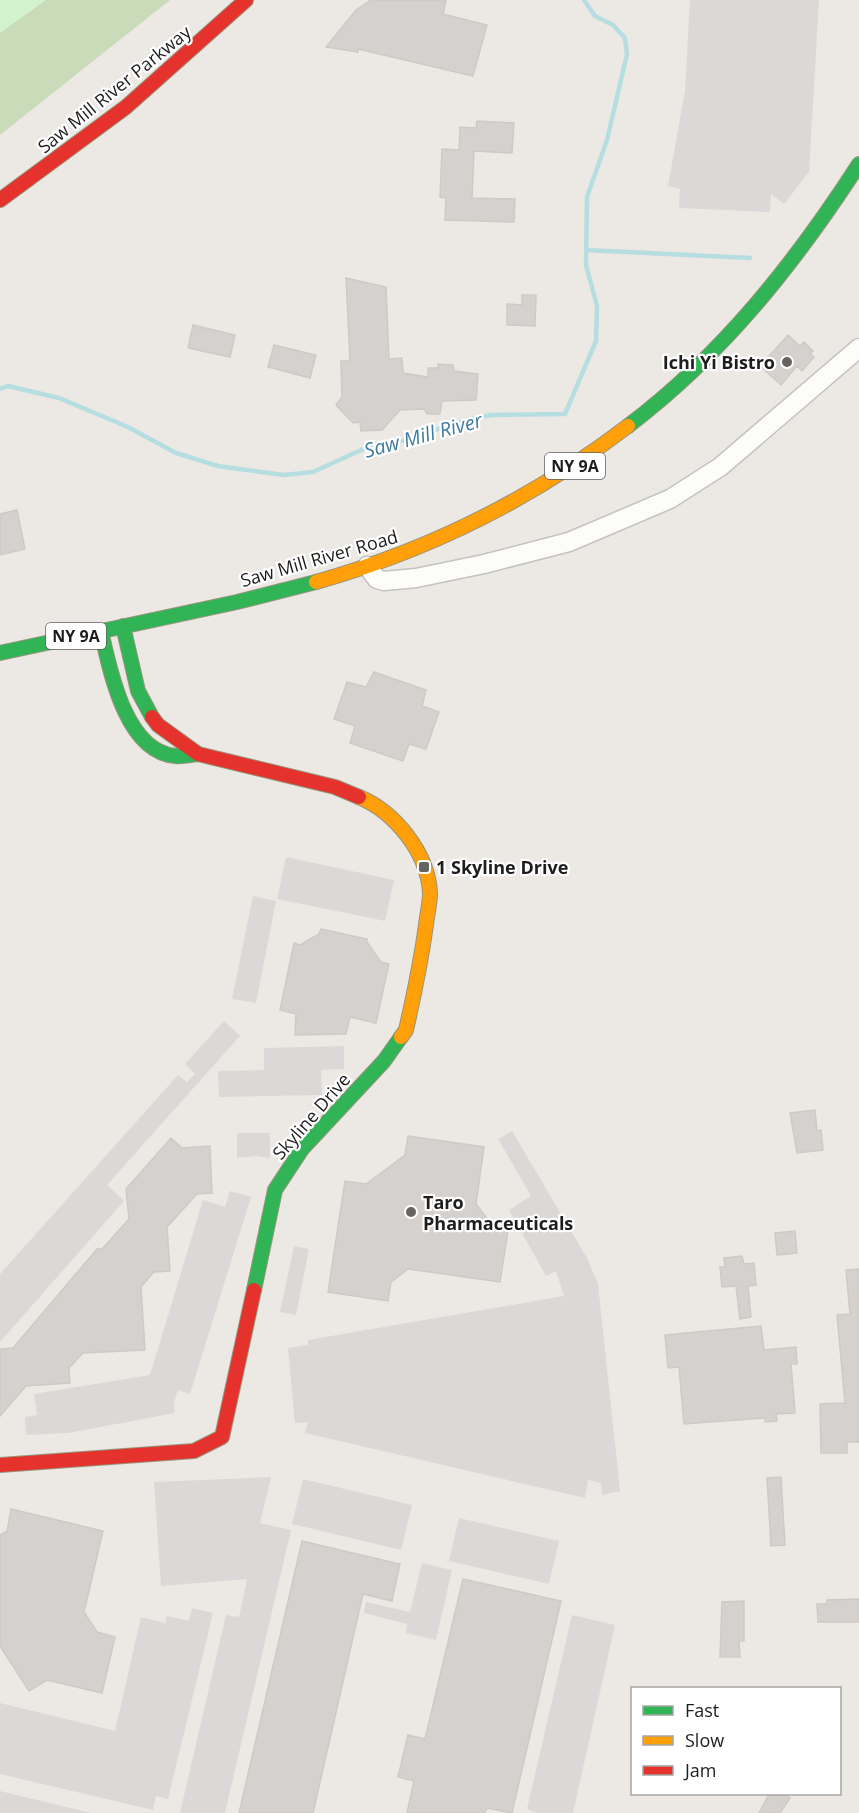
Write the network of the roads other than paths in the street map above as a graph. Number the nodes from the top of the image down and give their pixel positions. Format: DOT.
graph roads {
  1 [pos="246,0"];
  2 [pos="859,164"];
  3 [pos="0,200"];
  4 [pos="859,348"];
  5 [pos="367,566"];
  6 [pos="123,626"];
  7 [pos="101,630"];
  8 [pos="0,653"];
  9 [pos="198,754"];
  10 [pos="0,1465"];
  1 -- 3 [label="main road, Saw Mill River Parkway"];
  2 -- 5 [label="main road, Saw Mill River Road / NY 9A"];
  4 -- 5 [label="street"];
  5 -- 6 [label="main road, Saw Mill River Road / NY 9A"];
  6 -- 7 [label="main road, Saw Mill River Road / NY 9A"];
  6 -- 9 [label="main road, Skyline Drive"];
  7 -- 8 [label="main road, Saw Mill River Road / NY 9A"];
  7 -- 9 [label="main road, Skyline Drive"];
  9 -- 10 [label="main road, Skyline Drive"];
}
